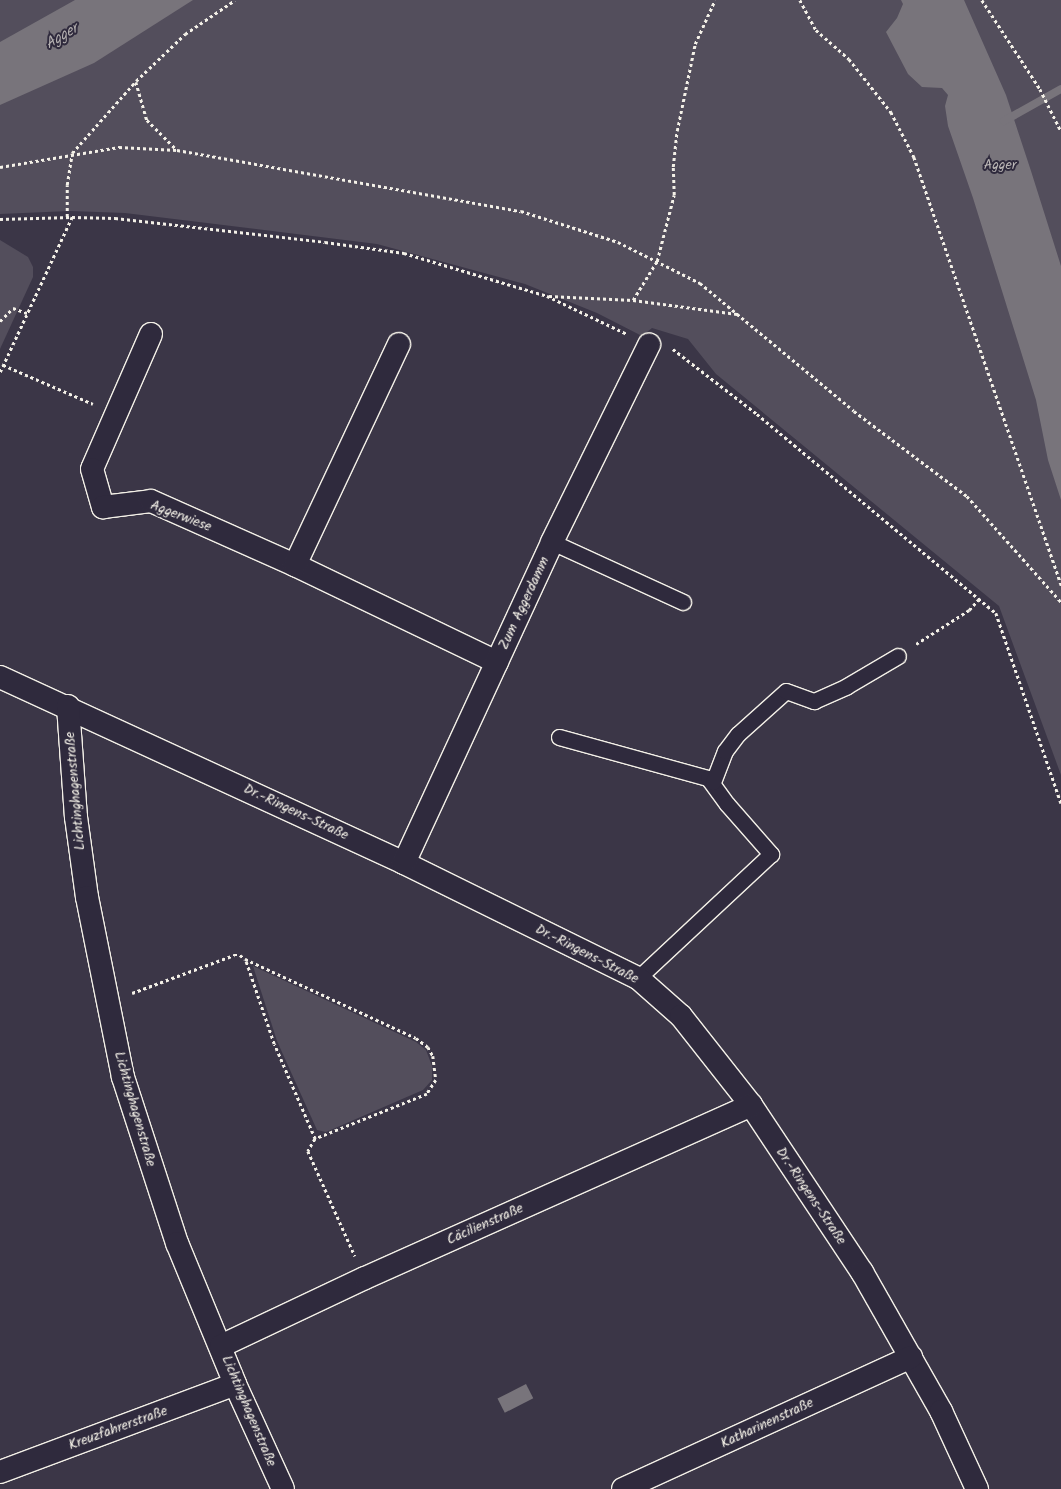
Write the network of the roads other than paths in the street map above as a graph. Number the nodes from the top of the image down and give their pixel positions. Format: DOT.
graph roads {
  1 [pos="151,334"];
  2 [pos="399,344"];
  3 [pos="649,345"];
  4 [pos="552,542"];
  5 [pos="295,565"];
  6 [pos="683,602"];
  7 [pos="898,656"];
  8 [pos="497,662"];
  9 [pos="0,677"];
  10 [pos="68,706"];
  11 [pos="558,737"];
  12 [pos="713,782"];
  13 [pos="404,863"];
  14 [pos="638,978"];
  15 [pos="751,1105"];
  16 [pos="222,1346"];
  17 [pos="911,1357"];
  18 [pos="235,1384"];
  19 [pos="0,1472"];
  20 [pos="283,1489"];
  21 [pos="623,1489"];
  22 [pos="977,1489"];
  1 -- 5 [label="street, Aggerwiese"];
  2 -- 5 [label="street"];
  3 -- 4 [label="street, Zum Aggerdamm"];
  4 -- 6 [label="lane"];
  4 -- 8 [label="street, Zum Aggerdamm"];
  5 -- 8 [label="street, Aggerwiese"];
  7 -- 12 [label="lane"];
  8 -- 13 [label="street, Zum Aggerdamm"];
  9 -- 10 [label="street, Dr.-Ringens-Straße"];
  10 -- 13 [label="street, Dr.-Ringens-Straße"];
  10 -- 16 [label="street, Lichtinghagenstraße"];
  11 -- 12 [label="lane"];
  12 -- 14 [label="lane"];
  13 -- 14 [label="street, Dr.-Ringens-Straße"];
  14 -- 15 [label="street, Dr.-Ringens-Straße"];
  15 -- 16 [label="street, Cäcilienstraße"];
  15 -- 17 [label="street, Dr.-Ringens-Straße"];
  16 -- 18 [label="street, Lichtinghagenstraße"];
  17 -- 21 [label="street, Katharinenstraße"];
  17 -- 22 [label="street, Dr.-Ringens-Straße"];
  18 -- 19 [label="street, Kreuzfahrerstraße"];
  18 -- 20 [label="street, Lichtinghagenstraße"];
}
